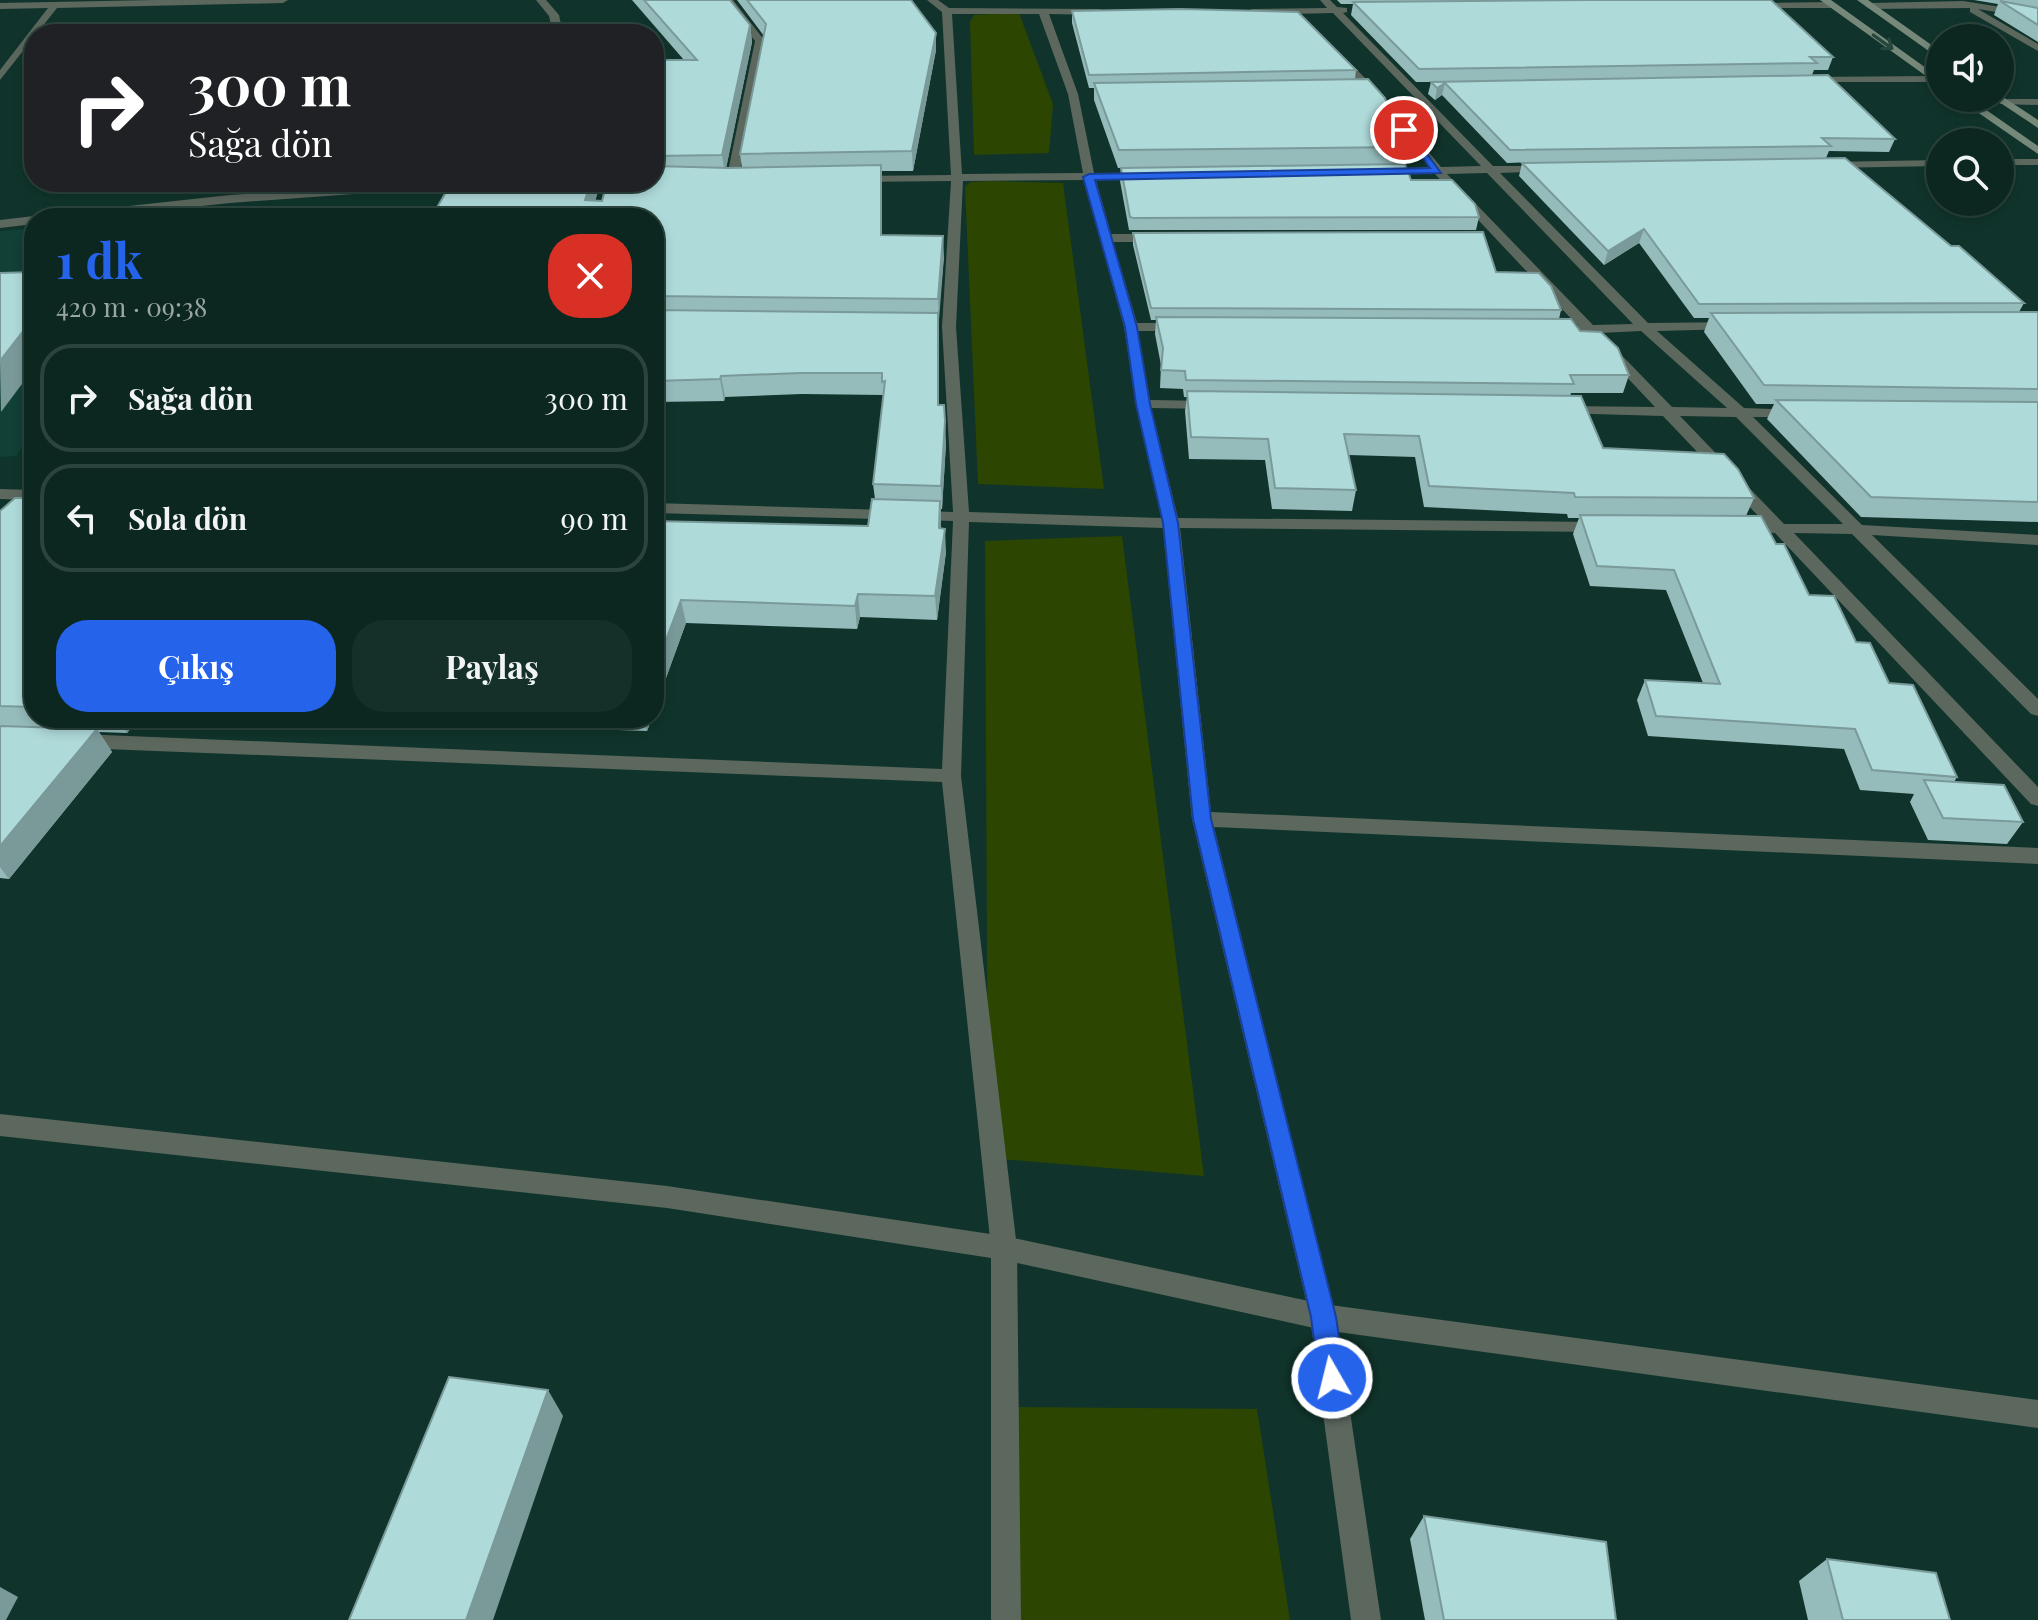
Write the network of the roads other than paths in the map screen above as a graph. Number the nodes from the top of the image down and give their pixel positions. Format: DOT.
graph roads {
  1 [pos="283,0"];
  2 [pos="541,0"];
  3 [pos="728,0"];
  4 [pos="1828,2"];
  5 [pos="1959,2"];
  6 [pos="1866,3"];
  7 [pos="1330,5"];
  8 [pos="0,6"];
  9 [pos="939,6"];
  10 [pos="1744,6"];
  11 [pos="53,7"];
  12 [pos="1351,10"];
  13 [pos="1043,12"];
  14 [pos="1105,12"];
  15 [pos="1246,12"];
  16 [pos="2038,16"];
  17 [pos="40,24"];
  18 [pos="556,24"];
  19 [pos="24,45"];
  20 [pos="1326,45"];
  21 [pos="1926,46"];
  22 [pos="2038,48"];
  23 [pos="1926,73"];
  24 [pos="0,77"];
  25 [pos="1792,81"];
  26 [pos="1926,81"];
  27 [pos="1434,87"];
  28 [pos="1382,89"];
  29 [pos="2014,101"];
  30 [pos="2038,102"];
  31 [pos="2014,109"];
  32 [pos="1982,112"];
  33 [pos="2038,125"];
  34 [pos="2038,151"];
  35 [pos="2014,162"];
  36 [pos="2038,162"];
  37 [pos="1926,163"];
  38 [pos="1816,165"];
  39 [pos="1567,168"];
  40 [pos="1490,169"];
  41 [pos="1438,171"];
  42 [pos="1358,172"];
  43 [pos="1168,176"];
  44 [pos="1089,177"];
  45 [pos="957,178"];
  46 [pos="837,180"];
  47 [pos="716,181"];
  48 [pos="732,181"];
  49 [pos="747,181"];
  50 [pos="332,192"];
  51 [pos="230,199"];
  52 [pos="147,208"];
  53 [pos="224,208"];
  54 [pos="24,221"];
  55 [pos="0,224"];
  56 [pos="1106,238"];
  57 [pos="1169,238"];
  58 [pos="1642,325"];
  59 [pos="1750,325"];
  60 [pos="1131,327"];
  61 [pos="1194,327"];
  62 [pos="1581,329"];
  63 [pos="1143,404"];
  64 [pos="1223,405"];
  65 [pos="1540,410"];
  66 [pos="1667,411"];
  67 [pos="1740,412"];
  68 [pos="1819,413"];
  69 [pos="0,494"];
  70 [pos="24,495"];
  71 [pos="664,508"];
  72 [pos="961,515"];
  73 [pos="1171,523"];
  74 [pos="1625,527"];
  75 [pos="1720,528"];
  76 [pos="1782,528"];
  77 [pos="1854,529"];
  78 [pos="2038,540"];
  79 [pos="2038,710"];
  80 [pos="63,741"];
  81 [pos="951,776"];
  82 [pos="2038,799"];
  83 [pos="1202,819"];
  84 [pos="2038,856"];
  85 [pos="0,1125"];
  86 [pos="1004,1248"];
  87 [pos="1323,1317"];
  88 [pos="2038,1414"];
  89 [pos="1006,1620"];
  90 [pos="1366,1620"];
  1 -- 11 [label="street"];
  2 -- 18 [label="street"];
  3 -- 48 [label="street"];
  4 -- 10 [label="street"];
  4 -- 23 [label="main road, one-way"];
  5 -- 6 [label="street"];
  5 -- 16 [label="street"];
  5 -- 22 [label="street"];
  6 -- 21 [label="main road"];
  7 -- 12 [label="street"];
  7 -- 15 [label="street"];
  7 -- 28 [label="street"];
  8 -- 11 [label="street"];
  9 -- 13 [label="street"];
  9 -- 45 [label="street"];
  11 -- 17 [label="street"];
  13 -- 14 [label="street"];
  13 -- 44 [label="street"];
  19 -- 24 [label="street"];
  20 -- 28 [label="street"];
  25 -- 26 [label="street"];
  27 -- 28 [label="street"];
  28 -- 40 [label="street"];
  28 -- 41 [label="street"];
  29 -- 30 [label="street"];
  31 -- 33 [label="main road"];
  32 -- 34 [label="main road"];
  35 -- 36 [label="street"];
  37 -- 38 [label="street"];
  39 -- 40 [label="street"];
  40 -- 41 [label="street"];
  40 -- 58 [label="street"];
  41 -- 42 [label="street"];
  41 -- 62 [label="street"];
  43 -- 44 [label="street"];
  44 -- 45 [label="street"];
  44 -- 56 [label="street"];
  45 -- 46 [label="street"];
  45 -- 72 [label="street"];
  47 -- 48 [label="street"];
  48 -- 49 [label="street"];
  50 -- 51 [label="street"];
  51 -- 52 [label="street"];
  51 -- 53 [label="street"];
  54 -- 55 [label="street"];
  56 -- 57 [label="street"];
  56 -- 60 [label="street"];
  58 -- 59 [label="street"];
  58 -- 62 [label="street"];
  58 -- 67 [label="street"];
  60 -- 61 [label="street"];
  60 -- 63 [label="street"];
  62 -- 66 [label="street"];
  63 -- 64 [label="street"];
  63 -- 73 [label="street"];
  65 -- 66 [label="street"];
  66 -- 67 [label="street"];
  66 -- 76 [label="street"];
  67 -- 68 [label="street"];
  67 -- 77 [label="street"];
  69 -- 70 [label="street"];
  71 -- 72 [label="street"];
  72 -- 73 [label="street"];
  72 -- 81 [label="street"];
  73 -- 74 [label="street"];
  73 -- 83 [label="street"];
  75 -- 76 [label="street"];
  76 -- 77 [label="street"];
  76 -- 82 [label="street"];
  77 -- 78 [label="street"];
  77 -- 79 [label="street"];
  80 -- 81 [label="street"];
  81 -- 86 [label="street"];
  83 -- 84 [label="street"];
  83 -- 87 [label="street"];
  85 -- 86 [label="street"];
  86 -- 87 [label="street"];
  86 -- 89 [label="street"];
  87 -- 88 [label="street"];
  87 -- 90 [label="street"];
}
